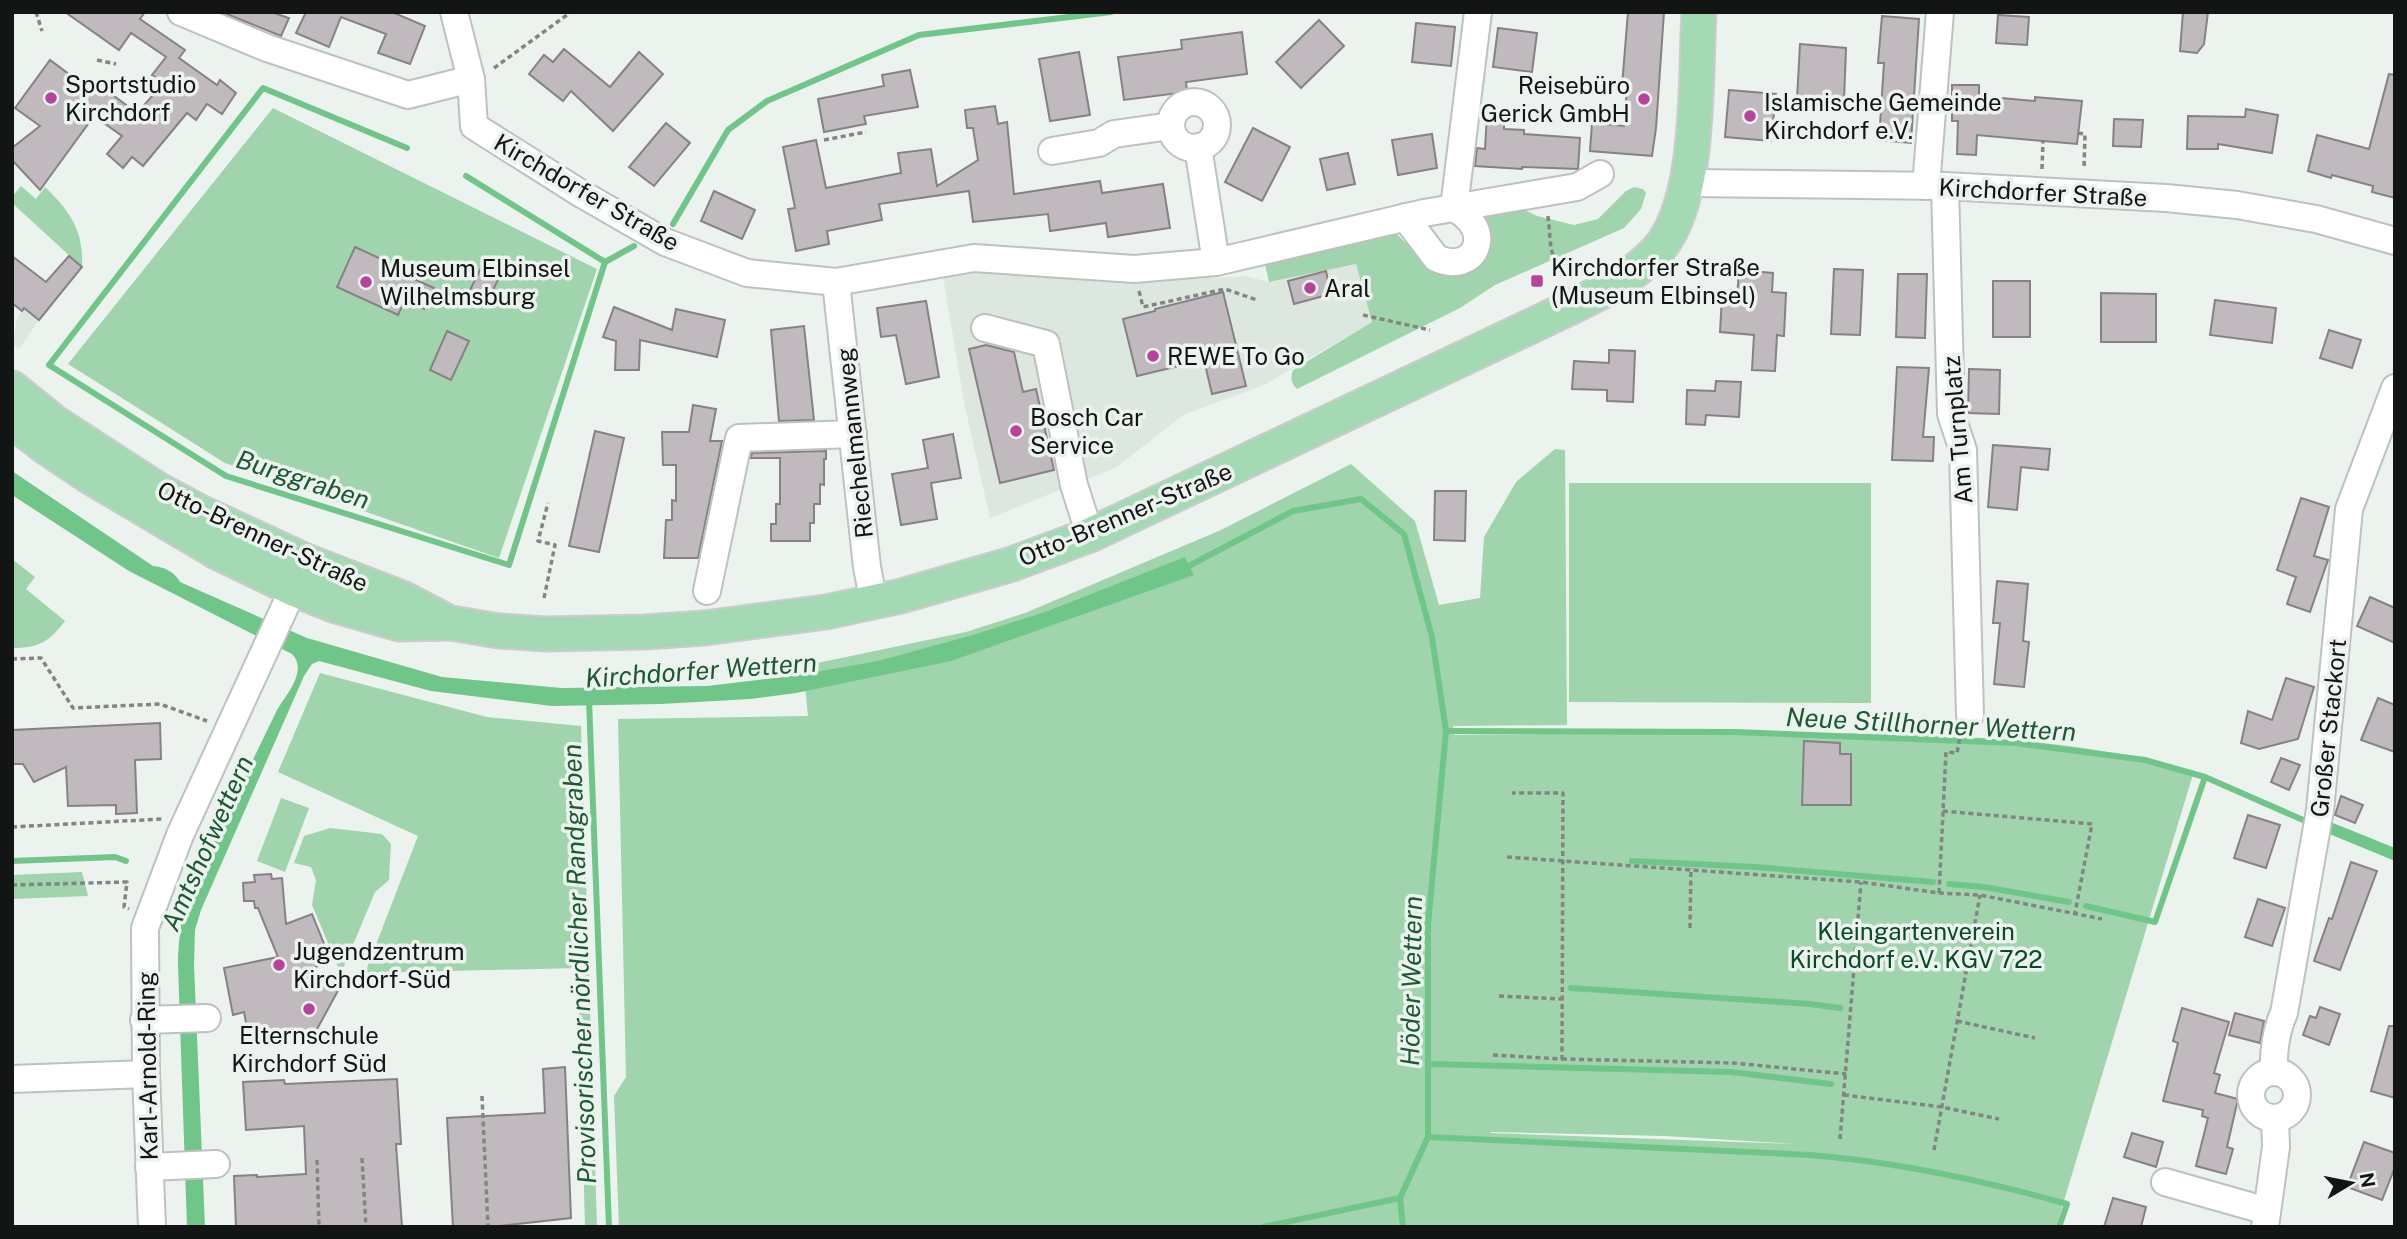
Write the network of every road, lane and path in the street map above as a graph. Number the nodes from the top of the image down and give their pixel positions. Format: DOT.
graph roads {
  1 [pos="36,12"];
  2 [pos="181,12"];
  3 [pos="454,12"];
  4 [pos="571,12"];
  5 [pos="1478,12"];
  6 [pos="1699,12"];
  7 [pos="1940,12"];
  8 [pos="42,31"];
  9 [pos="97,60"];
  10 [pos="116,64"];
  11 [pos="471,79"];
  12 [pos="1171,126"];
  13 [pos="866,132"];
  14 [pos="2078,134"];
  15 [pos="2043,139"];
  16 [pos="824,140"];
  17 [pos="1198,148"];
  18 [pos="1052,151"];
  19 [pos="1600,174"];
  20 [pos="1687,183"];
  21 [pos="1936,186"];
  22 [pos="2041,190"];
  23 [pos="2083,192"];
  24 [pos="1531,196"];
  25 [pos="1454,208"];
  26 [pos="1405,217"];
  27 [pos="2395,241"];
  28 [pos="1216,262"];
  29 [pos="1558,267"];
  30 [pos="1134,269"];
  31 [pos="836,282"];
  32 [pos="1257,300"];
  33 [pos="1363,315"];
  34 [pos="985,328"];
  35 [pos="1430,330"];
  36 [pos="12,388"];
  37 [pos="2395,388"];
  38 [pos="12,421"];
  39 [pos="853,434"];
  40 [pos="548,503"];
  41 [pos="1090,535"];
  42 [pos="294,588"];
  43 [pos="706,591"];
  44 [pos="544,598"];
  45 [pos="874,603"];
  46 [pos="12,659"];
  47 [pos="1970,715"];
  48 [pos="227,732"];
  49 [pos="1960,743"];
  50 [pos="1512,793"];
  51 [pos="1943,811"];
  52 [pos="188,817"];
  53 [pos="12,827"];
  54 [pos="1507,857"];
  55 [pos="1563,860"];
  56 [pos="1691,868"];
  57 [pos="1861,882"];
  58 [pos="12,885"];
  59 [pos="1939,893"];
  60 [pos="1980,895"];
  61 [pos="2075,913"];
  62 [pos="150,916"];
  63 [pos="2102,919"];
  64 [pos="1689,928"];
  65 [pos="1499,996"];
  66 [pos="1561,999"];
  67 [pos="207,1018"];
  68 [pos="157,1020"];
  69 [pos="1957,1021"];
  70 [pos="2035,1038"];
  71 [pos="1493,1055"];
  72 [pos="1562,1059"];
  73 [pos="146,1074"];
  74 [pos="1846,1074"];
  75 [pos="12,1079"];
  76 [pos="1844,1095"];
  77 [pos="482,1096"];
  78 [pos="1942,1107"];
  79 [pos="1999,1119"];
  80 [pos="1840,1139"];
  81 [pos="1934,1150"];
  82 [pos="362,1158"];
  83 [pos="317,1160"];
  84 [pos="216,1164"];
  85 [pos="149,1167"];
  86 [pos="2165,1182"];
  87 [pos="2266,1219"];
  88 [pos="152,1227"];
  89 [pos="320,1227"];
  90 [pos="366,1227"];
  91 [pos="488,1227"];
  1 -- 8 [label="path"];
  2 -- 11 [label="street"];
  3 -- 11 [label="street"];
  4 -- 11 [label="path"];
  5 -- 25 [label="street"];
  6 -- 20 [label="main road, Otto-Brenner-Straße"];
  7 -- 21 [label="street, Am Turnplatz"];
  9 -- 10 [label="path"];
  11 -- 31 [label="street, Kirchdorfer Straße"];
  12 -- 17 [label="street"];
  12 -- 17 [label="street"];
  12 -- 18 [label="street"];
  13 -- 16 [label="path"];
  14 -- 23 [label="path"];
  15 -- 22 [label="path"];
  17 -- 28 [label="street"];
  19 -- 24 [label="street, Kirchdorfer Straße"];
  20 -- 21 [label="street, Kirchdorfer Straße"];
  20 -- 41 [label="main road, Otto-Brenner-Straße"];
  21 -- 22 [label="street, Kirchdorfer Straße"];
  21 -- 47 [label="street, Am Turnplatz"];
  22 -- 23 [label="street, Kirchdorfer Straße"];
  23 -- 27 [label="street, Kirchdorfer Straße"];
  24 -- 25 [label="street, Kirchdorfer Straße"];
  24 -- 29 [label="path"];
  25 -- 26 [label="street, Kirchdorfer Straße"];
  25 -- 26 [label="street"];
  26 -- 28 [label="street, Kirchdorfer Straße"];
  28 -- 30 [label="street, Kirchdorfer Straße"];
  30 -- 31 [label="street, Kirchdorfer Straße"];
  30 -- 32 [label="path"];
  31 -- 39 [label="street, Riechelmannweg"];
  33 -- 35 [label="path"];
  34 -- 41 [label="street"];
  36 -- 42 [label="main road, Otto-Brenner-Straße"];
  37 -- 87 [label="street, Großer Stackort"];
  38 -- 42 [label="main road, Otto-Brenner-Straße"];
  39 -- 43 [label="street"];
  39 -- 45 [label="street, Riechelmannweg"];
  40 -- 44 [label="path"];
  41 -- 45 [label="main road, Otto-Brenner-Straße"];
  42 -- 45 [label="main road, Otto-Brenner-Straße"];
  42 -- 48 [label="street, Karl-Arnold-Ring"];
  46 -- 48 [label="path"];
  48 -- 52 [label="street, Karl-Arnold-Ring"];
  49 -- 51 [label="path"];
  50 -- 55 [label="path"];
  51 -- 59 [label="path"];
  51 -- 61 [label="path"];
  52 -- 53 [label="path"];
  52 -- 62 [label="street, Karl-Arnold-Ring"];
  54 -- 55 [label="path"];
  55 -- 56 [label="path"];
  55 -- 66 [label="path"];
  56 -- 57 [label="path"];
  56 -- 64 [label="path"];
  57 -- 59 [label="path"];
  57 -- 74 [label="path"];
  58 -- 62 [label="path"];
  59 -- 60 [label="path"];
  60 -- 61 [label="path"];
  60 -- 69 [label="path"];
  61 -- 63 [label="path"];
  62 -- 68 [label="street, Karl-Arnold-Ring"];
  65 -- 66 [label="path"];
  66 -- 72 [label="path"];
  67 -- 68 [label="street"];
  68 -- 73 [label="street, Karl-Arnold-Ring"];
  69 -- 70 [label="path"];
  69 -- 78 [label="path"];
  71 -- 72 [label="path"];
  72 -- 74 [label="path"];
  73 -- 75 [label="street"];
  73 -- 85 [label="street, Karl-Arnold-Ring"];
  74 -- 76 [label="path"];
  76 -- 78 [label="path"];
  76 -- 80 [label="path"];
  77 -- 91 [label="path"];
  78 -- 79 [label="path"];
  78 -- 81 [label="path"];
  82 -- 90 [label="path"];
  83 -- 89 [label="path"];
  84 -- 85 [label="street"];
  85 -- 88 [label="street, Karl-Arnold-Ring"];
  86 -- 87 [label="street"];
}
